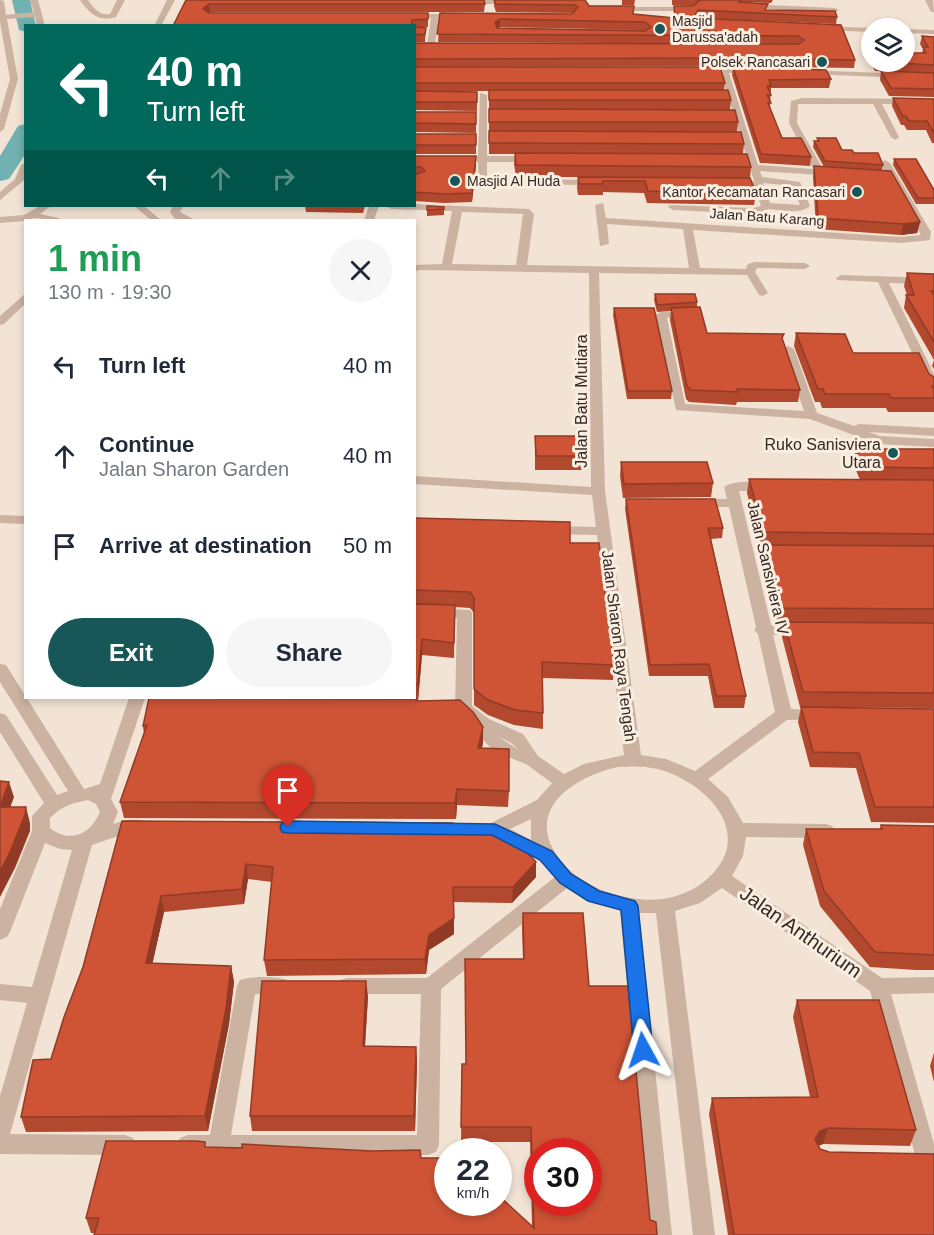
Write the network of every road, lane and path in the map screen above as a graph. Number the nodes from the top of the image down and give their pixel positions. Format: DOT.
graph roads {
  1 [pos="34,0"];
  2 [pos="84,0"];
  3 [pos="121,0"];
  4 [pos="171,0"];
  5 [pos="689,0"];
  6 [pos="929,0"];
  7 [pos="0,1"];
  8 [pos="217,1"];
  9 [pos="229,2"];
  10 [pos="455,2"];
  11 [pos="520,2"];
  12 [pos="490,4"];
  13 [pos="836,4"];
  14 [pos="743,6"];
  15 [pos="606,9"];
  16 [pos="934,10"];
  17 [pos="38,14"];
  18 [pos="210,16"];
  19 [pos="222,16"];
  20 [pos="400,16"];
  21 [pos="435,16"];
  22 [pos="468,16"];
  23 [pos="4,17"];
  24 [pos="40,24"];
  25 [pos="158,24"];
  26 [pos="206,24"];
  27 [pos="811,28"];
  28 [pos="834,29"];
  29 [pos="861,30"];
  30 [pos="424,31"];
  31 [pos="434,31"];
  32 [pos="915,32"];
  33 [pos="934,33"];
  34 [pos="442,46"];
  35 [pos="709,59"];
  36 [pos="689,70"];
  37 [pos="712,70"];
  38 [pos="724,70"];
  39 [pos="756,71"];
  40 [pos="800,72"];
  41 [pos="934,77"];
  42 [pos="472,95"];
  43 [pos="483,95"];
  44 [pos="495,95"];
  45 [pos="722,96"];
  46 [pos="733,96"];
  47 [pos="876,101"];
  48 [pos="934,102"];
  49 [pos="472,115"];
  50 [pos="484,115"];
  51 [pos="495,115"];
  52 [pos="728,116"];
  53 [pos="739,116"];
  54 [pos="0,129"];
  55 [pos="472,137"];
  56 [pos="484,137"];
  57 [pos="495,137"];
  58 [pos="895,137"];
  59 [pos="460,159"];
  60 [pos="482,159"];
  61 [pos="543,159"];
  62 [pos="750,163"];
  63 [pos="885,163"];
  64 [pos="820,172"];
  65 [pos="832,172"];
  66 [pos="880,176"];
  67 [pos="892,176"];
  68 [pos="22,180"];
  69 [pos="759,182"];
  70 [pos="610,183"];
  71 [pos="726,184"];
  72 [pos="0,197"];
  73 [pos="600,205"];
  74 [pos="766,206"];
  75 [pos="45,207"];
  76 [pos="139,207"];
  77 [pos="178,207"];
  78 [pos="416,207"];
  79 [pos="673,207"];
  80 [pos="458,208"];
  81 [pos="34,215"];
  82 [pos="178,217"];
  83 [pos="51,219"];
  84 [pos="155,219"];
  85 [pos="167,219"];
  86 [pos="186,219"];
  87 [pos="0,220"];
  88 [pos="601,221"];
  89 [pos="687,225"];
  90 [pos="930,232"];
  91 [pos="604,244"];
  92 [pos="805,266"];
  93 [pos="416,268"];
  94 [pos="446,268"];
  95 [pos="521,269"];
  96 [pos="594,270"];
  97 [pos="695,271"];
  98 [pos="750,272"];
  99 [pos="841,278"];
  100 [pos="882,279"];
  101 [pos="934,280"];
  102 [pos="763,293"];
  103 [pos="23,300"];
  104 [pos="696,314"];
  105 [pos="0,322"];
  106 [pos="788,349"];
  107 [pos="934,386"];
  108 [pos="812,415"];
  109 [pos="844,427"];
  110 [pos="934,432"];
  111 [pos="934,442"];
  112 [pos="416,480"];
  113 [pos="779,487"];
  114 [pos="598,491"];
  115 [pos="680,503"];
  116 [pos="735,503"];
  117 [pos="0,519"];
  118 [pos="24,520"];
  119 [pos="533,530"];
  120 [pos="604,531"];
  121 [pos="416,612"];
  122 [pos="762,630"];
  123 [pos="820,630"];
  124 [pos="0,669"];
  125 [pos="137,699"];
  126 [pos="783,714"];
  127 [pos="841,715"];
  128 [pos="2,725"];
  129 [pos="633,760"];
  130 [pos="697,778"];
  131 [pos="562,782"];
  132 [pos="98,798"];
  133 [pos="53,803"];
  134 [pos="544,803"];
  135 [pos="127,826"];
  136 [pos="162,826"];
  137 [pos="737,830"];
  138 [pos="41,831"];
  139 [pos="841,831"];
  140 [pos="90,838"];
  141 [pos="546,855"];
  142 [pos="566,879"];
  143 [pos="723,879"];
  144 [pos="629,906"];
  145 [pos="665,906"];
  146 [pos="0,932"];
  147 [pos="934,985"];
  148 [pos="304,986"];
  149 [pos="328,986"];
  150 [pos="431,986"];
  151 [pos="879,986"];
  152 [pos="0,992"];
  153 [pos="38,996"];
  154 [pos="0,1133"];
  155 [pos="0,1144"];
  156 [pos="219,1144"];
  157 [pos="904,1157"];
  158 [pos="931,1158"];
  159 [pos="661,1235"];
  160 [pos="704,1235"];
  1 -- 17 [label="street"];
  2 -- 3 [label="street"];
  4 -- 25 [label="street"];
  5 -- 15 [label="street"];
  6 -- 16 [label="street"];
  7 -- 23 [label="street"];
  8 -- 9 [label="street"];
  8 -- 18 [label="street"];
  10 -- 12 [label="street"];
  11 -- 12 [label="street"];
  13 -- 14 [label="street"];
  13 -- 28 [label="street"];
  17 -- 23 [label="street"];
  17 -- 24 [label="street"];
  18 -- 19 [label="street"];
  18 -- 26 [label="street"];
  20 -- 21 [label="street"];
  21 -- 22 [label="street"];
  21 -- 31 [label="street"];
  23 -- 54 [label="street"];
  27 -- 28 [label="street"];
  28 -- 29 [label="street"];
  30 -- 31 [label="street"];
  31 -- 34 [label="street"];
  32 -- 33 [label="street"];
  35 -- 37 [label="street"];
  36 -- 37 [label="street"];
  37 -- 38 [label="street"];
  38 -- 39 [label="street"];
  38 -- 46 [label="street"];
  40 -- 41 [label="street"];
  42 -- 43 [label="street"];
  43 -- 44 [label="street"];
  43 -- 50 [label="street"];
  45 -- 46 [label="street"];
  46 -- 53 [label="street"];
  47 -- 48 [label="street"];
  47 -- 58 [label="street"];
  47 -- 64 [label="street"];
  49 -- 50 [label="street"];
  50 -- 51 [label="street"];
  50 -- 56 [label="street"];
  52 -- 53 [label="street"];
  53 -- 62 [label="street"];
  55 -- 56 [label="street"];
  56 -- 57 [label="street"];
  56 -- 60 [label="street"];
  59 -- 60 [label="street"];
  60 -- 61 [label="street"];
  60 -- 70 [label="street"];
  62 -- 64 [label="street"];
  62 -- 69 [label="street"];
  63 -- 67 [label="street, Jalan Batu Karang"];
  64 -- 65 [label="street"];
  66 -- 67 [label="street"];
  67 -- 90 [label="street, Jalan Batu Karang"];
  68 -- 72 [label="street"];
  69 -- 71 [label="street"];
  69 -- 74 [label="street"];
  69 -- 74 [label="street"];
  73 -- 88 [label="street"];
  74 -- 79 [label="street"];
  75 -- 81 [label="street"];
  76 -- 84 [label="street"];
  77 -- 82 [label="street"];
  78 -- 80 [label="street"];
  80 -- 94 [label="street"];
  80 -- 95 [label="street"];
  81 -- 83 [label="street"];
  81 -- 87 [label="street"];
  82 -- 85 [label="street"];
  82 -- 86 [label="street"];
  88 -- 89 [label="street, Jalan Batu Karang"];
  88 -- 91 [label="street"];
  89 -- 90 [label="street, Jalan Batu Karang"];
  89 -- 97 [label="street"];
  92 -- 98 [label="street"];
  93 -- 94 [label="street"];
  94 -- 95 [label="street"];
  95 -- 96 [label="street"];
  96 -- 97 [label="street"];
  96 -- 114 [label="street, Jalan Batu Mutiara"];
  97 -- 98 [label="street"];
  98 -- 102 [label="street"];
  99 -- 100 [label="street"];
  100 -- 101 [label="street"];
  100 -- 107 [label="street"];
  103 -- 105 [label="street"];
  104 -- 108 [label="street"];
  106 -- 108 [label="street"];
  108 -- 109 [label="street"];
  109 -- 110 [label="street"];
  109 -- 111 [label="street"];
  112 -- 114 [label="street"];
  113 -- 116 [label="street, Jalan Sansiviera IV"];
  114 -- 120 [label="street, Jalan Batu Mutiara"];
  115 -- 116 [label="street"];
  116 -- 122 [label="street, Jalan Sansiviera IV"];
  117 -- 118 [label="street"];
  119 -- 120 [label="street"];
  120 -- 129 [label="street, Jalan Sharon Raya Tengah"];
  121 -- 131 [label="street"];
  122 -- 123 [label="street"];
  122 -- 126 [label="street, Jalan Sansiviera IV"];
  124 -- 132 [label="street"];
  125 -- 132 [label="street"];
  126 -- 127 [label="street"];
  126 -- 130 [label="street"];
  128 -- 133 [label="street"];
  129 -- 130 [label="street"];
  129 -- 131 [label="street"];
  130 -- 137 [label="street"];
  131 -- 134 [label="street"];
  132 -- 133 [label="street"];
  132 -- 135 [label="street"];
  132 -- 140 [label="street"];
  133 -- 138 [label="street"];
  134 -- 141 [label="street"];
  134 -- 141 [label="street"];
  135 -- 136 [label="street"];
  135 -- 140 [label="street"];
  137 -- 139 [label="street"];
  137 -- 143 [label="street"];
  138 -- 140 [label="street"];
  138 -- 146 [label="street"];
  140 -- 153 [label="street"];
  141 -- 142 [label="street"];
  142 -- 144 [label="street"];
  142 -- 150 [label="street"];
  143 -- 145 [label="street"];
  143 -- 151 [label="street, Jalan Anthurium"];
  144 -- 145 [label="street"];
  144 -- 159 [label="street"];
  145 -- 160 [label="street"];
  147 -- 151 [label="street, Jalan Anthurium"];
  148 -- 156 [label="street"];
  149 -- 150 [label="street"];
  150 -- 156 [label="street"];
  151 -- 158 [label="street, Jalan Anthurium"];
  152 -- 153 [label="street"];
  153 -- 154 [label="street"];
  155 -- 156 [label="street"];
  157 -- 158 [label="street, Jalan Anthurium"];
}
